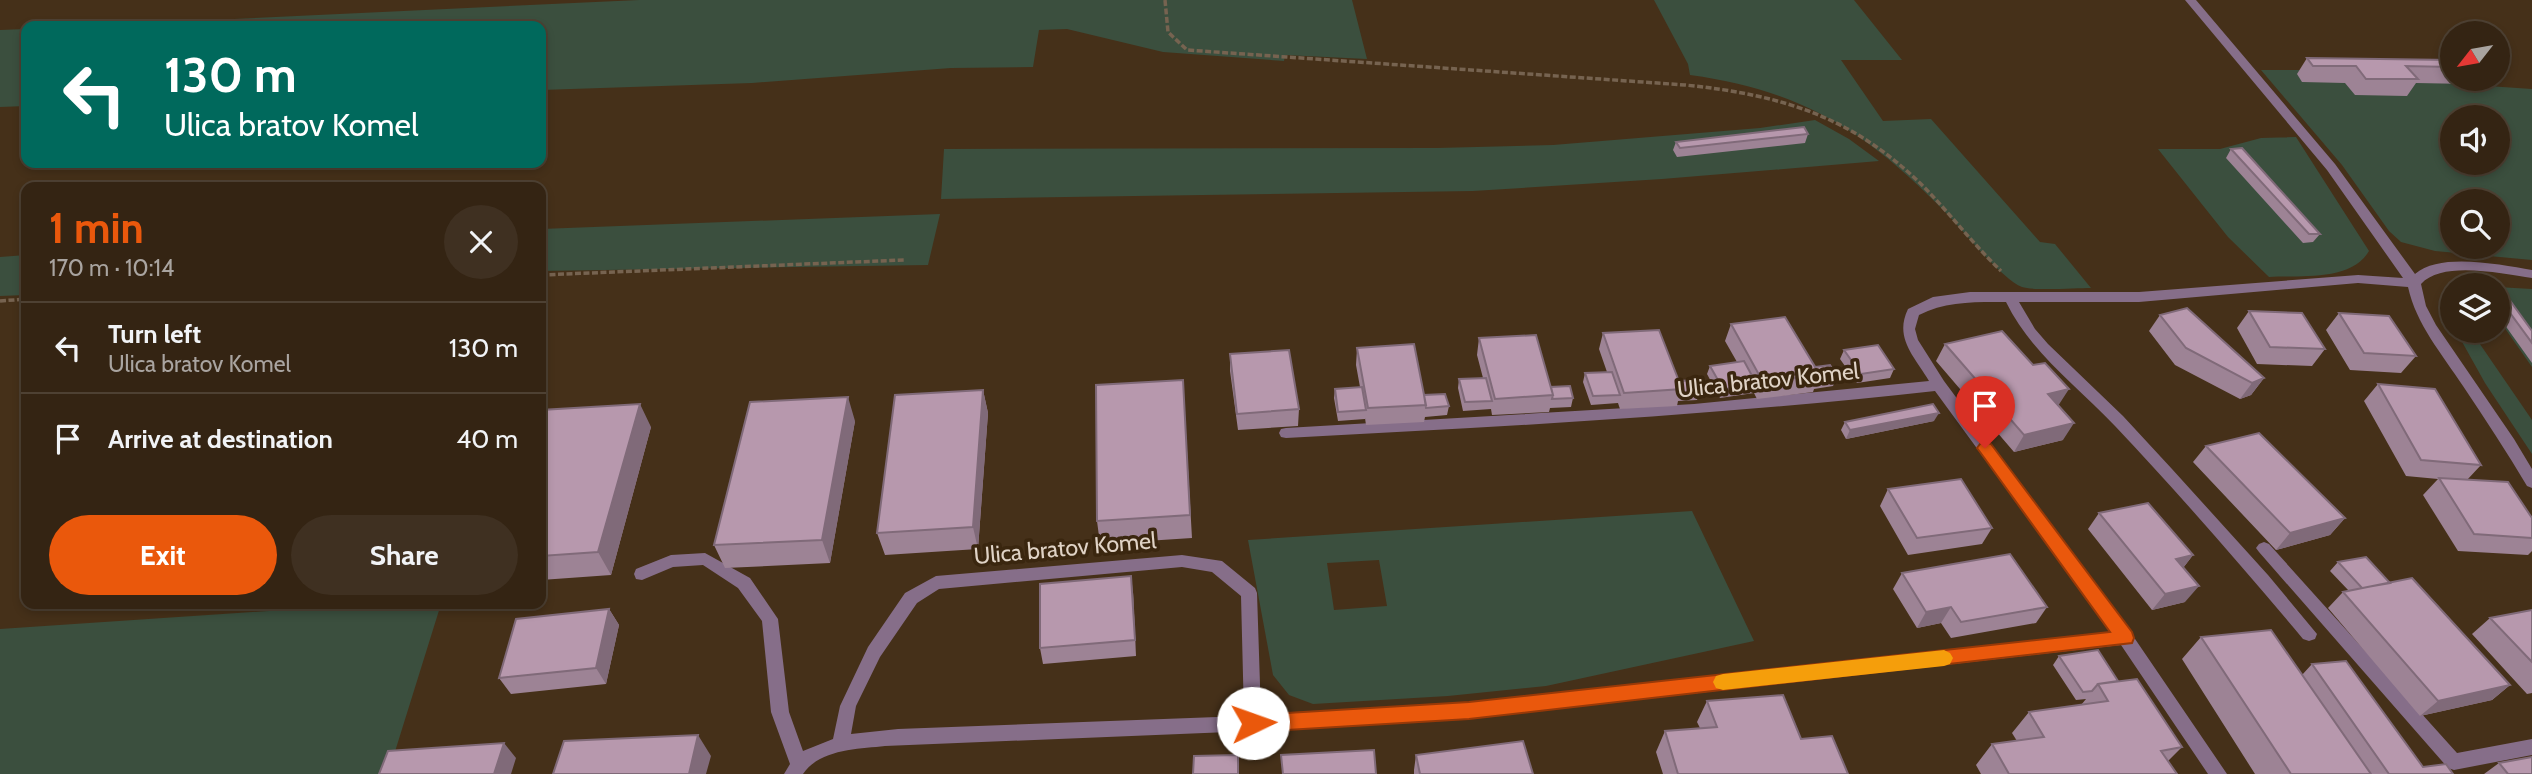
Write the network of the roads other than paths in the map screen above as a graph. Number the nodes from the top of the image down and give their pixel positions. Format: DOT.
graph roads {
  1 [pos="2190,0"];
  2 [pos="2532,274"];
  3 [pos="2414,283"];
  4 [pos="2010,298"];
  5 [pos="1939,385"];
  6 [pos="1286,433"];
  7 [pos="2532,482"];
  8 [pos="2264,548"];
  9 [pos="642,574"];
  10 [pos="2309,634"];
  11 [pos="2125,638"];
  12 [pos="1253,723"];
  13 [pos="841,743"];
  14 [pos="2532,747"];
  15 [pos="795,769"];
  16 [pos="2218,774"];
  1 -- 3 [label="street"];
  2 -- 3 [label="street"];
  3 -- 4 [label="street"];
  3 -- 7 [label="street"];
  4 -- 5 [label="street"];
  4 -- 10 [label="street"];
  5 -- 6 [label="street, Ulica bratov Komel"];
  5 -- 11 [label="street"];
  8 -- 14 [label="street"];
  9 -- 15 [label="street"];
  11 -- 12 [label="street"];
  11 -- 16 [label="street"];
  12 -- 13 [label="street"];
  12 -- 13 [label="street, Ulica bratov Komel"];
  13 -- 15 [label="street"];
}
